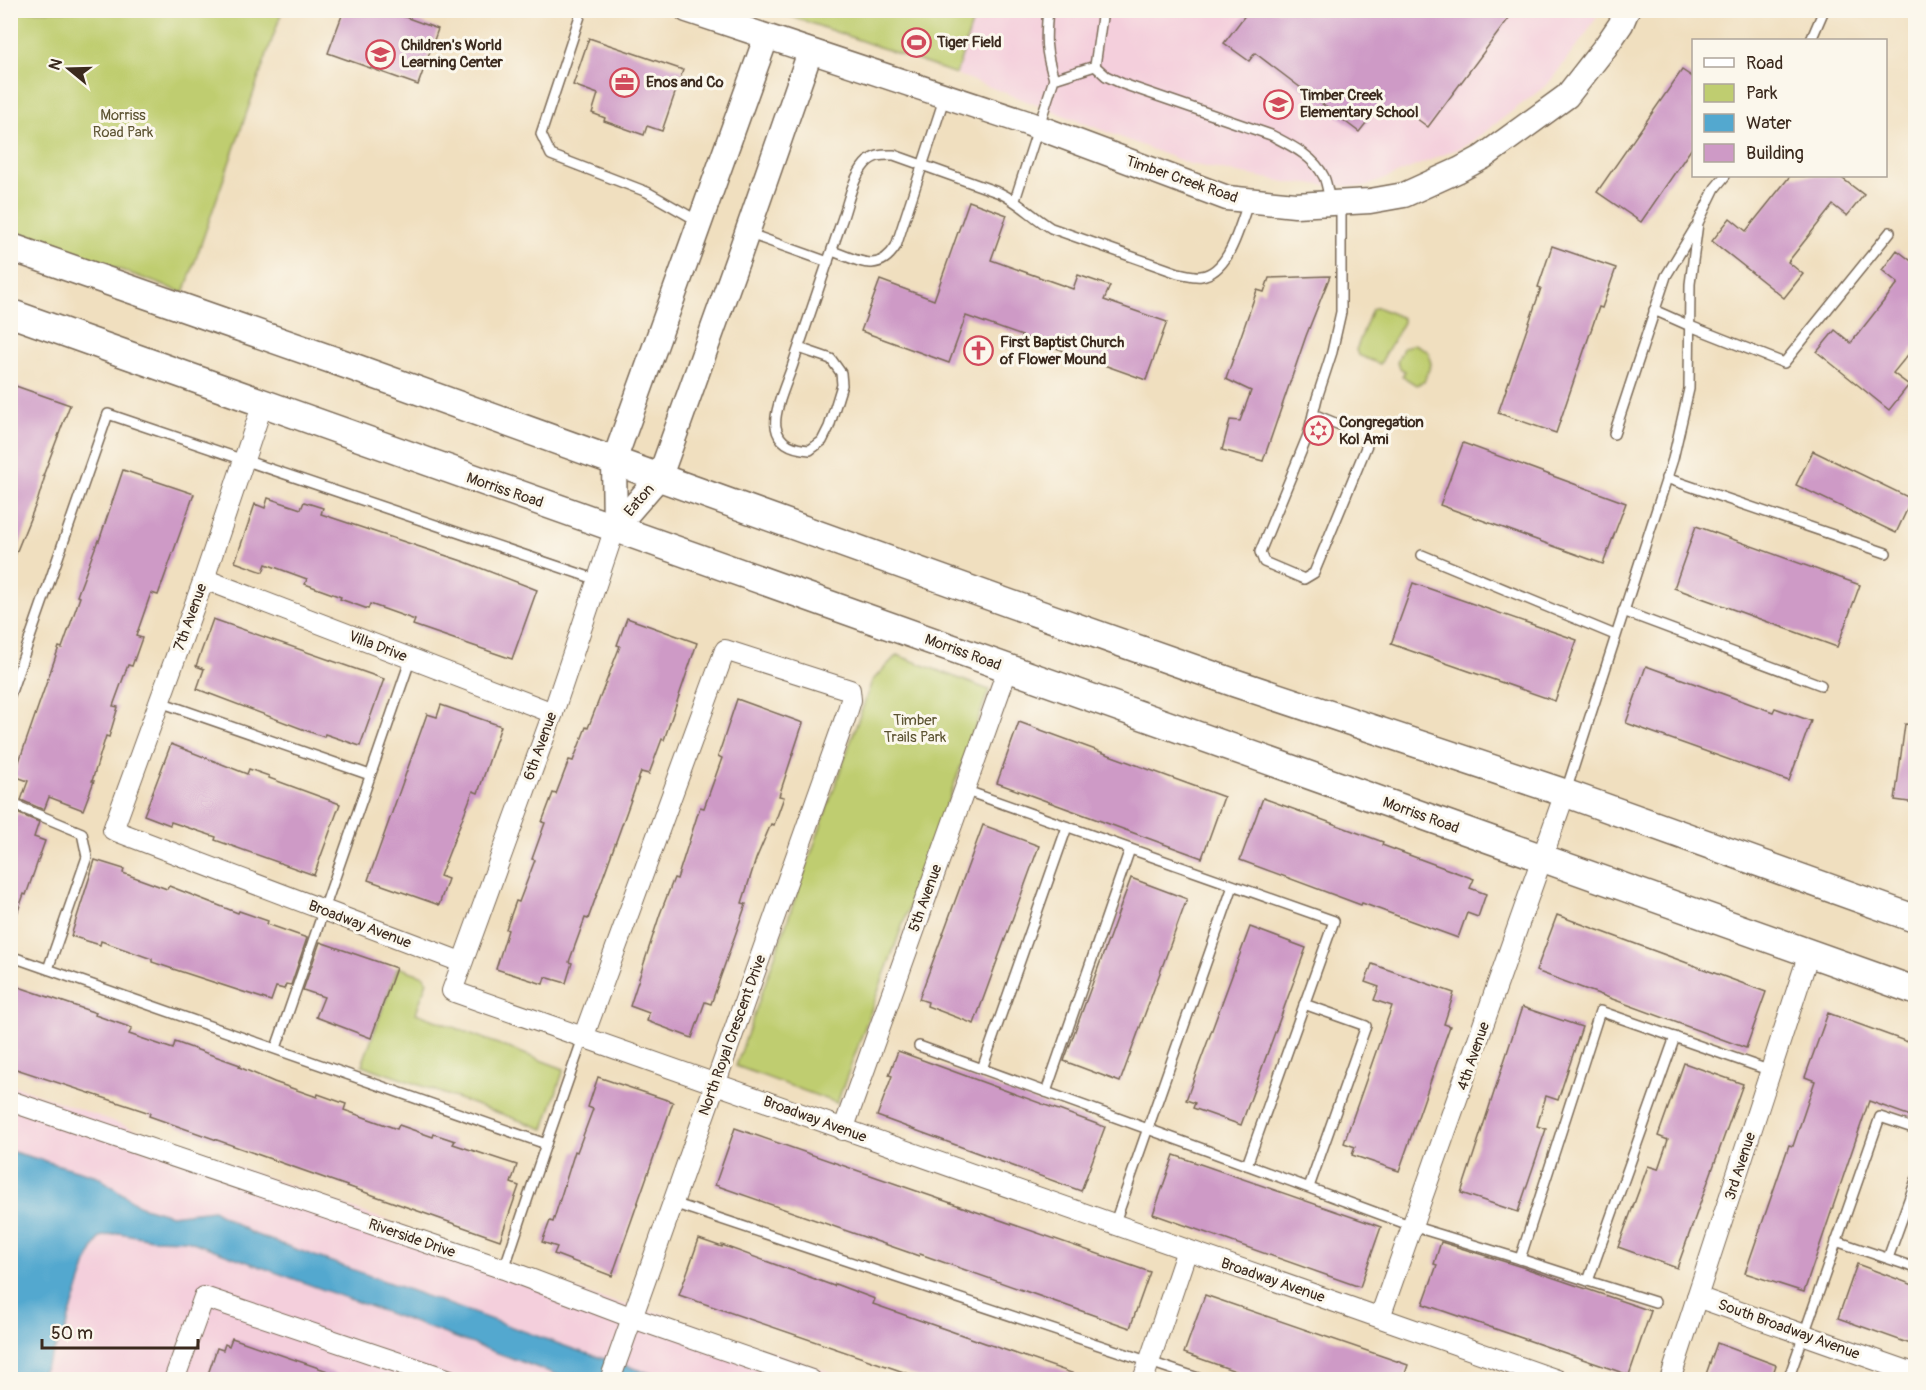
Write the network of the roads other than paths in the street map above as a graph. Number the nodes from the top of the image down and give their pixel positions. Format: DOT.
graph roads {
  1 [pos="582,10"];
  2 [pos="687,10"];
  3 [pos="1048,10"];
  4 [pos="1103,10"];
  5 [pos="1627,10"];
  6 [pos="1824,10"];
  7 [pos="766,38"];
  8 [pos="1811,39"];
  9 [pos="810,52"];
  10 [pos="1095,66"];
  11 [pos="1054,79"];
  12 [pos="945,96"];
  13 [pos="1040,128"];
  14 [pos="923,166"];
  15 [pos="1724,177"];
  16 [pos="1015,200"];
  17 [pos="1249,201"];
  18 [pos="1336,203"];
  19 [pos="700,223"];
  20 [pos="1698,223"];
  21 [pos="1890,232"];
  22 [pos="747,233"];
  23 [pos="10,247"];
  24 [pos="832,251"];
  25 [pos="828,262"];
  26 [pos="1654,310"];
  27 [pos="10,313"];
  28 [pos="1690,326"];
  29 [pos="799,348"];
  30 [pos="263,403"];
  31 [pos="1313,414"];
  32 [pos="1614,434"];
  33 [pos="244,459"];
  34 [pos="615,461"];
  35 [pos="660,477"];
  36 [pos="1666,478"];
  37 [pos="615,528"];
  38 [pos="1886,553"];
  39 [pos="1422,555"];
  40 [pos="204,579"];
  41 [pos="598,580"];
  42 [pos="1623,610"];
  43 [pos="1615,635"];
  44 [pos="411,658"];
  45 [pos="1008,668"];
  46 [pos="1821,685"];
  47 [pos="10,694"];
  48 [pos="160,702"];
  49 [pos="553,713"];
  50 [pos="370,774"];
  51 [pos="964,790"];
  52 [pos="1565,794"];
  53 [pos="10,803"];
  54 [pos="1067,827"];
  55 [pos="113,830"];
  56 [pos="1130,849"];
  57 [pos="1542,858"];
  58 [pos="1233,885"];
  59 [pos="323,910"];
  60 [pos="1916,919"];
  61 [pos="1809,953"];
  62 [pos="10,956"];
  63 [pos="461,962"];
  64 [pos="48,969"];
  65 [pos="1916,991"];
  66 [pos="1304,1004"];
  67 [pos="1675,1037"];
  68 [pos="584,1038"];
  69 [pos="920,1046"];
  70 [pos="276,1048"];
  71 [pos="982,1069"];
  72 [pos="1771,1071"];
  73 [pos="715,1084"];
  74 [pos="1046,1092"];
  75 [pos="10,1101"];
  76 [pos="1147,1128"];
  77 [pos="1916,1129"];
  78 [pos="843,1130"];
  79 [pos="546,1144"];
  80 [pos="1247,1165"];
  81 [pos="1916,1180"];
  82 [pos="1309,1187"];
  83 [pos="673,1203"];
  84 [pos="1114,1225"];
  85 [pos="1412,1226"];
  86 [pos="1836,1240"];
  87 [pos="1187,1250"];
  88 [pos="1888,1258"];
  89 [pos="1520,1259"];
  90 [pos="1916,1268"];
  91 [pos="504,1269"];
  92 [pos="1588,1281"];
  93 [pos="1697,1297"];
  94 [pos="1655,1302"];
  95 [pos="1380,1317"];
  96 [pos="633,1318"];
  97 [pos="1804,1334"];
  98 [pos="1149,1361"];
  99 [pos="412,1373"];
  100 [pos="1916,1374"];
  101 [pos="174,1380"];
  102 [pos="450,1380"];
  103 [pos="610,1380"];
  104 [pos="812,1380"];
  105 [pos="1143,1380"];
  106 [pos="1204,1380"];
  107 [pos="1557,1380"];
  108 [pos="1670,1380"];
  109 [pos="1788,1380"];
  1 -- 19 [label="lane"];
  2 -- 7 [label="street, Timber Creek Road"];
  3 -- 11 [label="lane"];
  4 -- 10 [label="lane"];
  5 -- 18 [label="street, Timber Creek Road"];
  6 -- 8 [label="lane"];
  7 -- 9 [label="street, Timber Creek Road"];
  7 -- 19 [label="street, Eaton"];
  9 -- 12 [label="street, Timber Creek Road"];
  9 -- 22 [label="street, Eaton"];
  10 -- 11 [label="lane"];
  10 -- 18 [label="lane"];
  11 -- 13 [label="lane"];
  12 -- 13 [label="street, Timber Creek Road"];
  12 -- 14 [label="lane"];
  13 -- 16 [label="lane"];
  13 -- 17 [label="street, Timber Creek Road"];
  14 -- 16 [label="lane"];
  14 -- 24 [label="lane"];
  14 -- 24 [label="lane"];
  15 -- 20 [label="lane"];
  16 -- 17 [label="lane"];
  17 -- 18 [label="street, Timber Creek Road"];
  18 -- 31 [label="lane"];
  19 -- 34 [label="street, Eaton"];
  20 -- 26 [label="lane"];
  20 -- 28 [label="lane"];
  21 -- 28 [label="lane"];
  22 -- 25 [label="lane"];
  22 -- 35 [label="street, Eaton"];
  23 -- 34 [label="main road"];
  24 -- 25 [label="lane"];
  25 -- 29 [label="lane"];
  26 -- 28 [label="lane"];
  26 -- 32 [label="lane"];
  27 -- 30 [label="main road, Morriss Road"];
  28 -- 36 [label="lane"];
  29 -- 29 [label="lane"];
  30 -- 33 [label="street, 7th Avenue"];
  30 -- 37 [label="main road, Morriss Road"];
  31 -- 31 [label="lane"];
  33 -- 40 [label="street, 7th Avenue"];
  33 -- 41 [label="lane"];
  33 -- 47 [label="lane"];
  34 -- 35 [label="main road"];
  34 -- 37 [label="street, Eaton"];
  35 -- 37 [label="street, Eaton"];
  35 -- 52 [label="main road"];
  36 -- 38 [label="lane"];
  36 -- 42 [label="lane"];
  37 -- 41 [label="street, 6th Avenue"];
  37 -- 45 [label="main road, Morriss Road"];
  39 -- 43 [label="lane"];
  40 -- 44 [label="street, Villa Drive"];
  40 -- 48 [label="street, 7th Avenue"];
  41 -- 49 [label="street, 6th Avenue"];
  42 -- 43 [label="lane"];
  42 -- 46 [label="lane"];
  43 -- 52 [label="lane"];
  44 -- 49 [label="street, Villa Drive"];
  44 -- 50 [label="lane"];
  45 -- 51 [label="street, 5th Avenue"];
  45 -- 57 [label="main road, Morriss Road"];
  48 -- 50 [label="lane"];
  48 -- 55 [label="street, 7th Avenue"];
  49 -- 63 [label="street, 6th Avenue"];
  50 -- 59 [label="lane"];
  51 -- 54 [label="lane"];
  51 -- 78 [label="street, 5th Avenue"];
  52 -- 57 [label="street, 4th Avenue"];
  52 -- 60 [label="main road"];
  53 -- 64 [label="lane"];
  54 -- 56 [label="lane"];
  54 -- 71 [label="lane"];
  55 -- 59 [label="street, Broadway Avenue"];
  56 -- 58 [label="lane"];
  56 -- 74 [label="lane"];
  57 -- 61 [label="main road, Morriss Road"];
  57 -- 85 [label="street, 4th Avenue"];
  58 -- 66 [label="lane"];
  58 -- 76 [label="lane"];
  59 -- 63 [label="street, Broadway Avenue"];
  59 -- 70 [label="lane"];
  61 -- 65 [label="main road, Morriss Road"];
  61 -- 72 [label="street, 3rd Avenue"];
  62 -- 64 [label="lane"];
  63 -- 68 [label="street, Broadway Avenue"];
  64 -- 70 [label="lane"];
  66 -- 80 [label="lane"];
  66 -- 82 [label="lane"];
  67 -- 72 [label="lane"];
  67 -- 89 [label="lane"];
  67 -- 92 [label="lane"];
  68 -- 73 [label="street, Broadway Avenue"];
  68 -- 73 [label="street, North Royal Crescent Drive"];
  68 -- 79 [label="lane"];
  69 -- 71 [label="lane"];
  70 -- 79 [label="lane"];
  71 -- 74 [label="lane"];
  72 -- 93 [label="street, 3rd Avenue"];
  73 -- 78 [label="street, Broadway Avenue"];
  73 -- 83 [label="street, North Royal Crescent Drive"];
  74 -- 76 [label="lane"];
  75 -- 91 [label="street, Riverside Drive"];
  76 -- 80 [label="lane"];
  76 -- 84 [label="lane"];
  77 -- 86 [label="lane"];
  78 -- 84 [label="street, Broadway Avenue"];
  79 -- 91 [label="lane"];
  80 -- 82 [label="lane"];
  81 -- 88 [label="lane"];
  82 -- 85 [label="lane"];
  83 -- 96 [label="street, North Royal Crescent Drive"];
  83 -- 98 [label="lane"];
  84 -- 87 [label="street, Broadway Avenue"];
  85 -- 89 [label="lane"];
  85 -- 95 [label="street, 4th Avenue"];
  86 -- 88 [label="lane"];
  86 -- 97 [label="lane"];
  87 -- 95 [label="street, Broadway Avenue"];
  87 -- 98 [label="street"];
  88 -- 90 [label="lane"];
  89 -- 92 [label="lane"];
  91 -- 96 [label="street, Riverside Drive"];
  92 -- 94 [label="lane"];
  93 -- 97 [label="street, South Broadway Avenue"];
  93 -- 108 [label="street, 3rd Avenue"];
  95 -- 107 [label="street, Broadway Avenue"];
  96 -- 103 [label="street, North Royal Crescent Drive"];
  96 -- 104 [label="street, Riverside Drive"];
  97 -- 100 [label="street, South Broadway Avenue"];
  97 -- 109 [label="lane"];
  98 -- 105 [label="street"];
  98 -- 106 [label="lane"];
  99 -- 101 [label="street"];
  99 -- 102 [label="street"];
}
